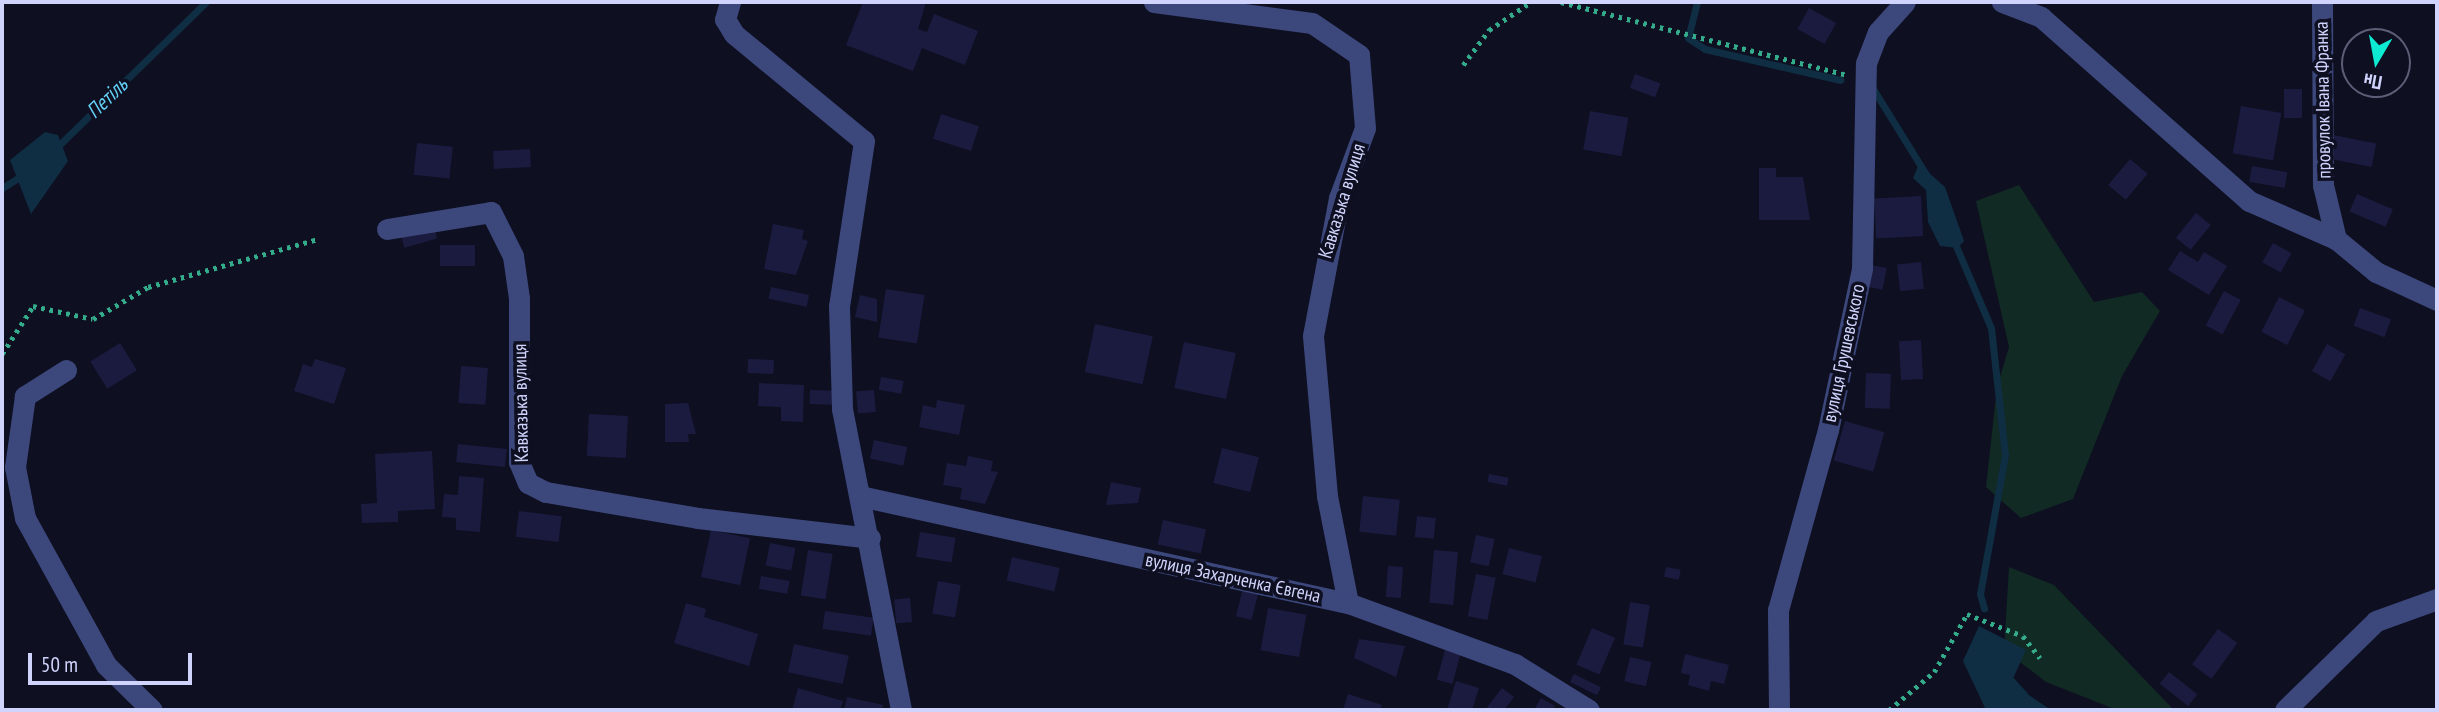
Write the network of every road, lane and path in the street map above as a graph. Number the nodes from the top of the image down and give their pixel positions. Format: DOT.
graph roads {
  1 [pos="730,2"];
  2 [pos="1154,2"];
  3 [pos="1531,2"];
  4 [pos="1561,2"];
  5 [pos="1905,2"];
  6 [pos="2002,2"];
  7 [pos="2322,2"];
  8 [pos="1463,65"];
  9 [pos="1865,76"];
  10 [pos="387,229"];
  11 [pos="318,239"];
  12 [pos="2336,239"];
  13 [pos="2437,300"];
  14 [pos="2,354"];
  15 [pos="66,370"];
  16 [pos="860,496"];
  17 [pos="870,538"];
  18 [pos="2437,599"];
  19 [pos="1348,603"];
  20 [pos="2040,658"];
  21 [pos="152,710"];
  22 [pos="901,710"];
  23 [pos="1589,710"];
  24 [pos="1779,710"];
  25 [pos="1889,710"];
  26 [pos="2285,710"];
  1 -- 16 [label="street"];
  2 -- 19 [label="street, Кавказька вулиця"];
  3 -- 8 [label="path"];
  4 -- 9 [label="path"];
  5 -- 9 [label="street, вулиця Грушевського"];
  6 -- 12 [label="street"];
  7 -- 12 [label="street, провулок Івана Франка"];
  9 -- 24 [label="street, вулиця Грушевського"];
  10 -- 17 [label="street, Кавказька вулиця"];
  11 -- 14 [label="path"];
  12 -- 13 [label="street"];
  15 -- 21 [label="street"];
  16 -- 17 [label="street"];
  16 -- 19 [label="street, вулиця Захарченка Євгена"];
  17 -- 22 [label="street"];
  18 -- 26 [label="street"];
  19 -- 23 [label="street, вулиця Захарченка Євгена"];
  20 -- 25 [label="path"];
}
